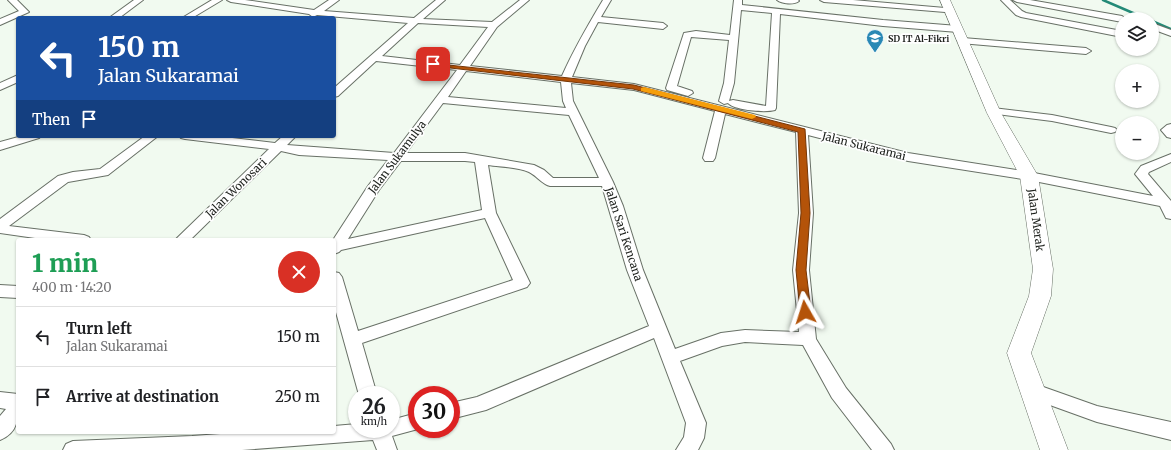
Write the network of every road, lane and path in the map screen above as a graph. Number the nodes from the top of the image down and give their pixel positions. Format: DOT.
graph roads {
  1 [pos="12,0"];
  2 [pos="139,0"];
  3 [pos="218,0"];
  4 [pos="231,0"];
  5 [pos="335,0"];
  6 [pos="441,0"];
  7 [pos="525,0"];
  8 [pos="607,0"];
  9 [pos="781,0"];
  10 [pos="824,0"];
  11 [pos="940,0"];
  12 [pos="945,0"];
  13 [pos="1005,0"];
  14 [pos="1017,0"];
  15 [pos="795,1"];
  16 [pos="878,2"];
  17 [pos="738,3"];
  18 [pos="276,9"];
  19 [pos="776,11"];
  20 [pos="1082,12"];
  21 [pos="794,13"];
  22 [pos="266,15"];
  23 [pos="20,16"];
  24 [pos="116,16"];
  25 [pos="190,16"];
  26 [pos="312,16"];
  27 [pos="16,17"];
  28 [pos="336,17"];
  29 [pos="1115,18"];
  30 [pos="595,20"];
  31 [pos="415,21"];
  32 [pos="0,22"];
  33 [pos="883,23"];
  34 [pos="494,25"];
  35 [pos="663,26"];
  36 [pos="1083,27"];
  37 [pos="1159,29"];
  38 [pos="1115,33"];
  39 [pos="1171,33"];
  40 [pos="960,35"];
  41 [pos="735,38"];
  42 [pos="1086,51"];
  43 [pos="373,58"];
  44 [pos="463,68"];
  45 [pos="16,79"];
  46 [pos="566,79"];
  47 [pos="338,86"];
  48 [pos="0,87"];
  49 [pos="441,100"];
  50 [pos="722,105"];
  51 [pos="993,111"];
  52 [pos="573,112"];
  53 [pos="1171,127"];
  54 [pos="1111,130"];
  55 [pos="802,131"];
  56 [pos="1171,135"];
  57 [pos="28,138"];
  58 [pos="149,138"];
  59 [pos="203,138"];
  60 [pos="288,138"];
  61 [pos="0,146"];
  62 [pos="278,147"];
  63 [pos="396,157"];
  64 [pos="709,158"];
  65 [pos="1171,158"];
  66 [pos="481,160"];
  67 [pos="1029,176"];
  68 [pos="607,182"];
  69 [pos="1169,209"];
  70 [pos="489,213"];
  71 [pos="0,226"];
  72 [pos="0,229"];
  73 [pos="69,238"];
  74 [pos="184,238"];
  75 [pos="336,246"];
  76 [pos="336,247"];
  77 [pos="336,284"];
  78 [pos="0,291"];
  79 [pos="16,292"];
  80 [pos="658,329"];
  81 [pos="808,339"];
  82 [pos="351,340"];
  83 [pos="671,357"];
  84 [pos="365,386"];
  85 [pos="1032,391"];
  86 [pos="0,400"];
  87 [pos="16,402"];
  88 [pos="460,409"];
  89 [pos="16,411"];
  90 [pos="0,431"];
  91 [pos="1171,431"];
  92 [pos="348,432"];
  93 [pos="336,433"];
  94 [pos="324,434"];
  95 [pos="385,438"];
  96 [pos="74,450"];
  97 [pos="387,450"];
  98 [pos="686,450"];
  99 [pos="884,450"];
  100 [pos="1054,450"];
  1 -- 23 [label="street"];
  2 -- 24 [label="street"];
  3 -- 25 [label="street"];
  4 -- 18 [label="street"];
  5 -- 26 [label="street"];
  6 -- 31 [label="street"];
  7 -- 34 [label="street, Jalan Sukamulya"];
  8 -- 30 [label="street, Jalan Sari Kencana"];
  9 -- 15 [label="street"];
  10 -- 16 [label="street"];
  11 -- 16 [label="street"];
  12 -- 40 [label="street, Jalan Merak"];
  13 -- 36 [label="street"];
  14 -- 20 [label="street"];
  15 -- 21 [label="street"];
  16 -- 33 [label="street"];
  17 -- 19 [label="street"];
  17 -- 41 [label="street"];
  18 -- 22 [label="street"];
  18 -- 26 [label="street"];
  19 -- 21 [label="street"];
  19 -- 50 [label="street"];
  20 -- 29 [label="street"];
  20 -- 36 [label="street"];
  21 -- 33 [label="street"];
  27 -- 32 [label="street"];
  28 -- 31 [label="street"];
  30 -- 35 [label="street"];
  30 -- 46 [label="street, Jalan Sari Kencana"];
  31 -- 34 [label="street"];
  31 -- 43 [label="street"];
  33 -- 40 [label="street"];
  34 -- 44 [label="street, Jalan Sukamulya"];
  36 -- 38 [label="street"];
  37 -- 39 [label="street"];
  40 -- 42 [label="street"];
  40 -- 51 [label="street, Jalan Merak"];
  41 -- 50 [label="street"];
  41 -- 50 [label="street"];
  43 -- 44 [label="street, Jalan Sukaramai"];
  43 -- 47 [label="street"];
  44 -- 46 [label="street, Jalan Sukaramai"];
  44 -- 49 [label="street, Jalan Sukamulya"];
  45 -- 48 [label="street"];
  46 -- 50 [label="street, Jalan Sukaramai"];
  46 -- 52 [label="street, Jalan Sari Kencana"];
  49 -- 52 [label="street"];
  49 -- 63 [label="street, Jalan Sukamulya"];
  50 -- 55 [label="street, Jalan Sukaramai"];
  50 -- 64 [label="street"];
  51 -- 54 [label="street"];
  51 -- 67 [label="street, Jalan Merak"];
  52 -- 68 [label="street, Jalan Sari Kencana"];
  53 -- 56 [label="street"];
  55 -- 67 [label="street, Jalan Sukaramai"];
  55 -- 81 [label="street"];
  57 -- 61 [label="street"];
  58 -- 71 [label="street"];
  59 -- 62 [label="street"];
  60 -- 62 [label="street, Jalan Wonosari"];
  62 -- 63 [label="street"];
  62 -- 74 [label="street, Jalan Wonosari"];
  63 -- 66 [label="street"];
  63 -- 75 [label="street, Jalan Sukamulya"];
  65 -- 69 [label="street"];
  66 -- 68 [label="street"];
  66 -- 70 [label="street"];
  67 -- 69 [label="street, Jalan Sukaramai"];
  67 -- 85 [label="street, Jalan Merak"];
  68 -- 80 [label="street, Jalan Sari Kencana"];
  70 -- 76 [label="street"];
  70 -- 82 [label="street"];
  72 -- 73 [label="street"];
  77 -- 82 [label="street"];
  78 -- 79 [label="street"];
  80 -- 83 [label="street, Jalan Sari Kencana"];
  80 -- 88 [label="street"];
  81 -- 83 [label="street"];
  81 -- 99 [label="street"];
  82 -- 84 [label="street"];
  83 -- 98 [label="street, Jalan Sari Kencana"];
  85 -- 91 [label="street"];
  85 -- 100 [label="street, Jalan Merak"];
  86 -- 87 [label="street"];
  89 -- 90 [label="street"];
  92 -- 93 [label="street"];
  94 -- 96 [label="street"];
  95 -- 97 [label="street"];
}
